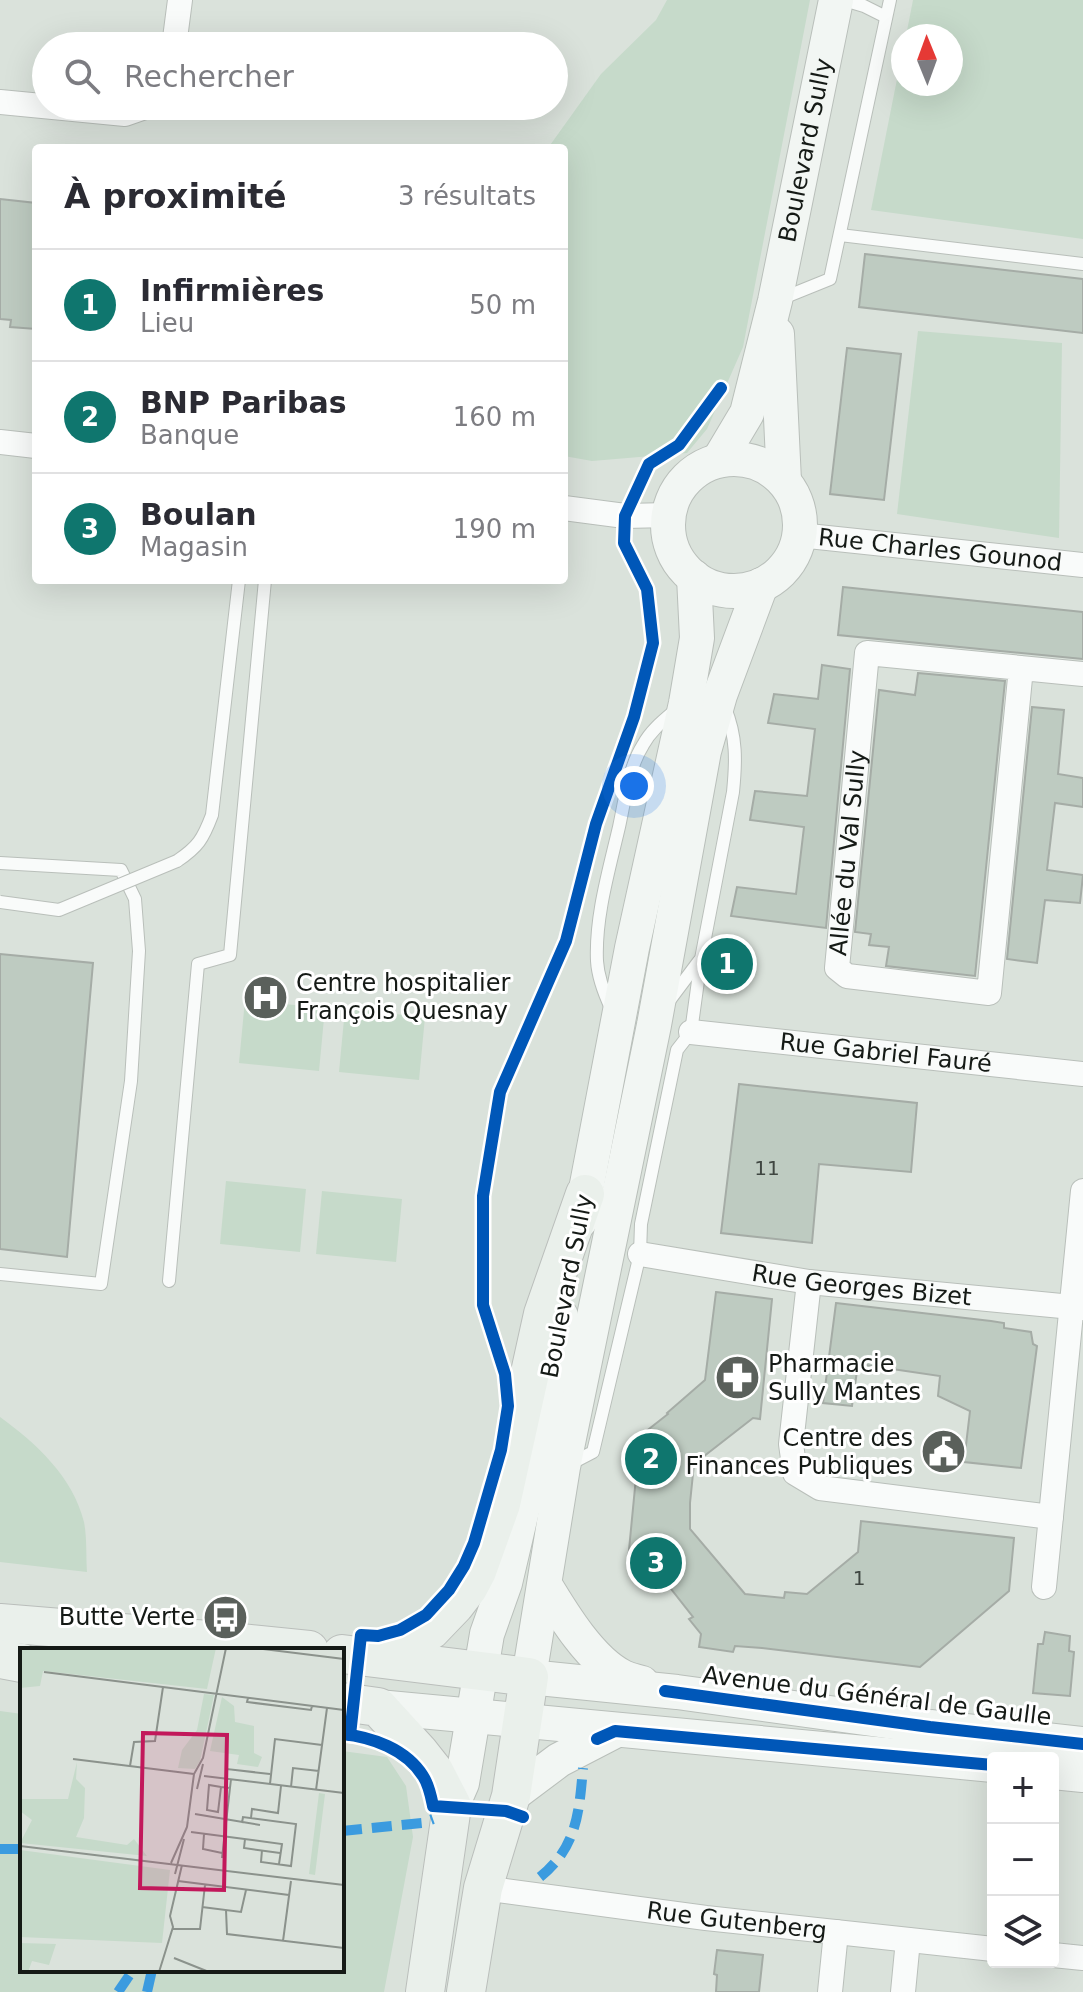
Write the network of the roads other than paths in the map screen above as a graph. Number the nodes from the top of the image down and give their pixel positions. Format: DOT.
graph roads {
  1 [pos="180,0"];
  2 [pos="836,0"];
  3 [pos="844,0"];
  4 [pos="890,0"];
  5 [pos="886,17"];
  6 [pos="176,32"];
  7 [pos="0,102"];
  8 [pos="32,105"];
  9 [pos="840,235"];
  10 [pos="1083,264"];
  11 [pos="775,301"];
  12 [pos="0,442"];
  13 [pos="32,446"];
  14 [pos="719,460"];
  15 [pos="784,481"];
  16 [pos="568,509"];
  17 [pos="669,515"];
  18 [pos="799,535"];
  19 [pos="1082,558"];
  20 [pos="694,577"];
  21 [pos="239,584"];
  22 [pos="265,584"];
  23 [pos="761,585"];
  24 [pos="1021,668"];
  25 [pos="1083,674"];
  26 [pos="720,695"];
  27 [pos="0,863"];
  28 [pos="0,902"];
  29 [pos="701,959"];
  30 [pos="654,1025"];
  31 [pos="691,1032"];
  32 [pos="1083,1074"];
  33 [pos="1083,1191"];
  34 [pos="585,1194"];
  35 [pos="640,1254"];
  36 [pos="0,1274"];
  37 [pos="169,1281"];
  38 [pos="809,1282"];
  39 [pos="1077,1308"];
  40 [pos="563,1467"];
  41 [pos="1051,1517"];
  42 [pos="545,1585"];
  43 [pos="1044,1587"];
  44 [pos="0,1623"];
  45 [pos="289,1648"];
  46 [pos="344,1654"];
  47 [pos="389,1658"];
  48 [pos="0,1659"];
  49 [pos="20,1663"];
  50 [pos="480,1671"];
  51 [pos="529,1677"];
  52 [pos="665,1691"];
  53 [pos="360,1705"];
  54 [pos="474,1717"];
  55 [pos="522,1721"];
  56 [pos="615,1731"];
  57 [pos="1083,1744"];
  58 [pos="987,1764"];
  59 [pos="1059,1773"];
  60 [pos="1083,1775"];
  61 [pos="511,1796"];
  62 [pos="452,1806"];
  63 [pos="483,1888"];
  64 [pos="836,1932"];
  65 [pos="908,1940"];
  66 [pos="987,1948"];
  67 [pos="1059,1956"];
  68 [pos="1083,1958"];
  69 [pos="425,1992"];
  70 [pos="466,1992"];
  71 [pos="830,1992"];
  72 [pos="903,1992"];
  1 -- 6 [label="street"];
  2 -- 11 [label="street, Boulevard Sully"];
  3 -- 5 [label="lane"];
  4 -- 5 [label="lane"];
  5 -- 9 [label="lane"];
  7 -- 8 [label="street"];
  9 -- 10 [label="lane"];
  9 -- 11 [label="lane"];
  11 -- 14 [label="street"];
  11 -- 15 [label="street"];
  12 -- 13 [label="street"];
  14 -- 15 [label="street"];
  14 -- 17 [label="street"];
  15 -- 18 [label="street"];
  16 -- 17 [label="street"];
  17 -- 20 [label="street"];
  18 -- 19 [label="street, Rue Charles Gounod"];
  18 -- 23 [label="street"];
  20 -- 23 [label="street"];
  20 -- 34 [label="street, Boulevard Sully"];
  21 -- 28 [label="lane, bridge"];
  22 -- 37 [label="lane"];
  23 -- 26 [label="street, Boulevard Sully"];
  24 -- 24 [label="street, Allée du Val Sully"];
  24 -- 25 [label="street, Allée du Val Sully"];
  26 -- 29 [label="lane"];
  26 -- 30 [label="street, Boulevard Sully"];
  27 -- 36 [label="lane"];
  29 -- 30 [label="lane"];
  29 -- 31 [label="lane"];
  30 -- 40 [label="street, Boulevard Sully"];
  31 -- 32 [label="street, Rue Gabriel Fauré"];
  31 -- 35 [label="lane"];
  33 -- 39 [label="street"];
  34 -- 47 [label="main road"];
  34 -- 50 [label="street, Boulevard Sully"];
  35 -- 38 [label="street, Rue Georges Bizet"];
  35 -- 40 [label="lane"];
  38 -- 39 [label="street, Rue Georges Bizet"];
  38 -- 41 [label="street"];
  39 -- 41 [label="street"];
  40 -- 42 [label="street, Boulevard Sully"];
  41 -- 43 [label="street"];
  42 -- 51 [label="street, Boulevard Sully"];
  42 -- 52 [label="street"];
  44 -- 45 [label="main road"];
  46 -- 47 [label="main road"];
  47 -- 50 [label="main road"];
  48 -- 49 [label="main road"];
  50 -- 51 [label="main road"];
  50 -- 54 [label="street, Boulevard Sully"];
  51 -- 52 [label="street, Avenue du Général de Gaulle"];
  51 -- 55 [label="main road, Boulevard Sully"];
  52 -- 57 [label="street, Avenue du Général de Gaulle"];
  53 -- 54 [label="street"];
  53 -- 62 [label="main road"];
  54 -- 55 [label="street"];
  54 -- 62 [label="street, Boulevard Sully"];
  55 -- 56 [label="street"];
  55 -- 61 [label="main road, Boulevard Sully"];
  56 -- 58 [label="street"];
  56 -- 61 [label="street"];
  59 -- 60 [label="street"];
  61 -- 63 [label="main road, Boulevard Sully"];
  62 -- 69 [label="main road, Boulevard Sully"];
  63 -- 64 [label="street, Rue Gutenberg"];
  63 -- 70 [label="main road, Boulevard Sully"];
  64 -- 65 [label="street, Rue Gutenberg"];
  64 -- 71 [label="street"];
  65 -- 66 [label="street, Rue Gutenberg"];
  65 -- 72 [label="street"];
  67 -- 68 [label="street"];
}
